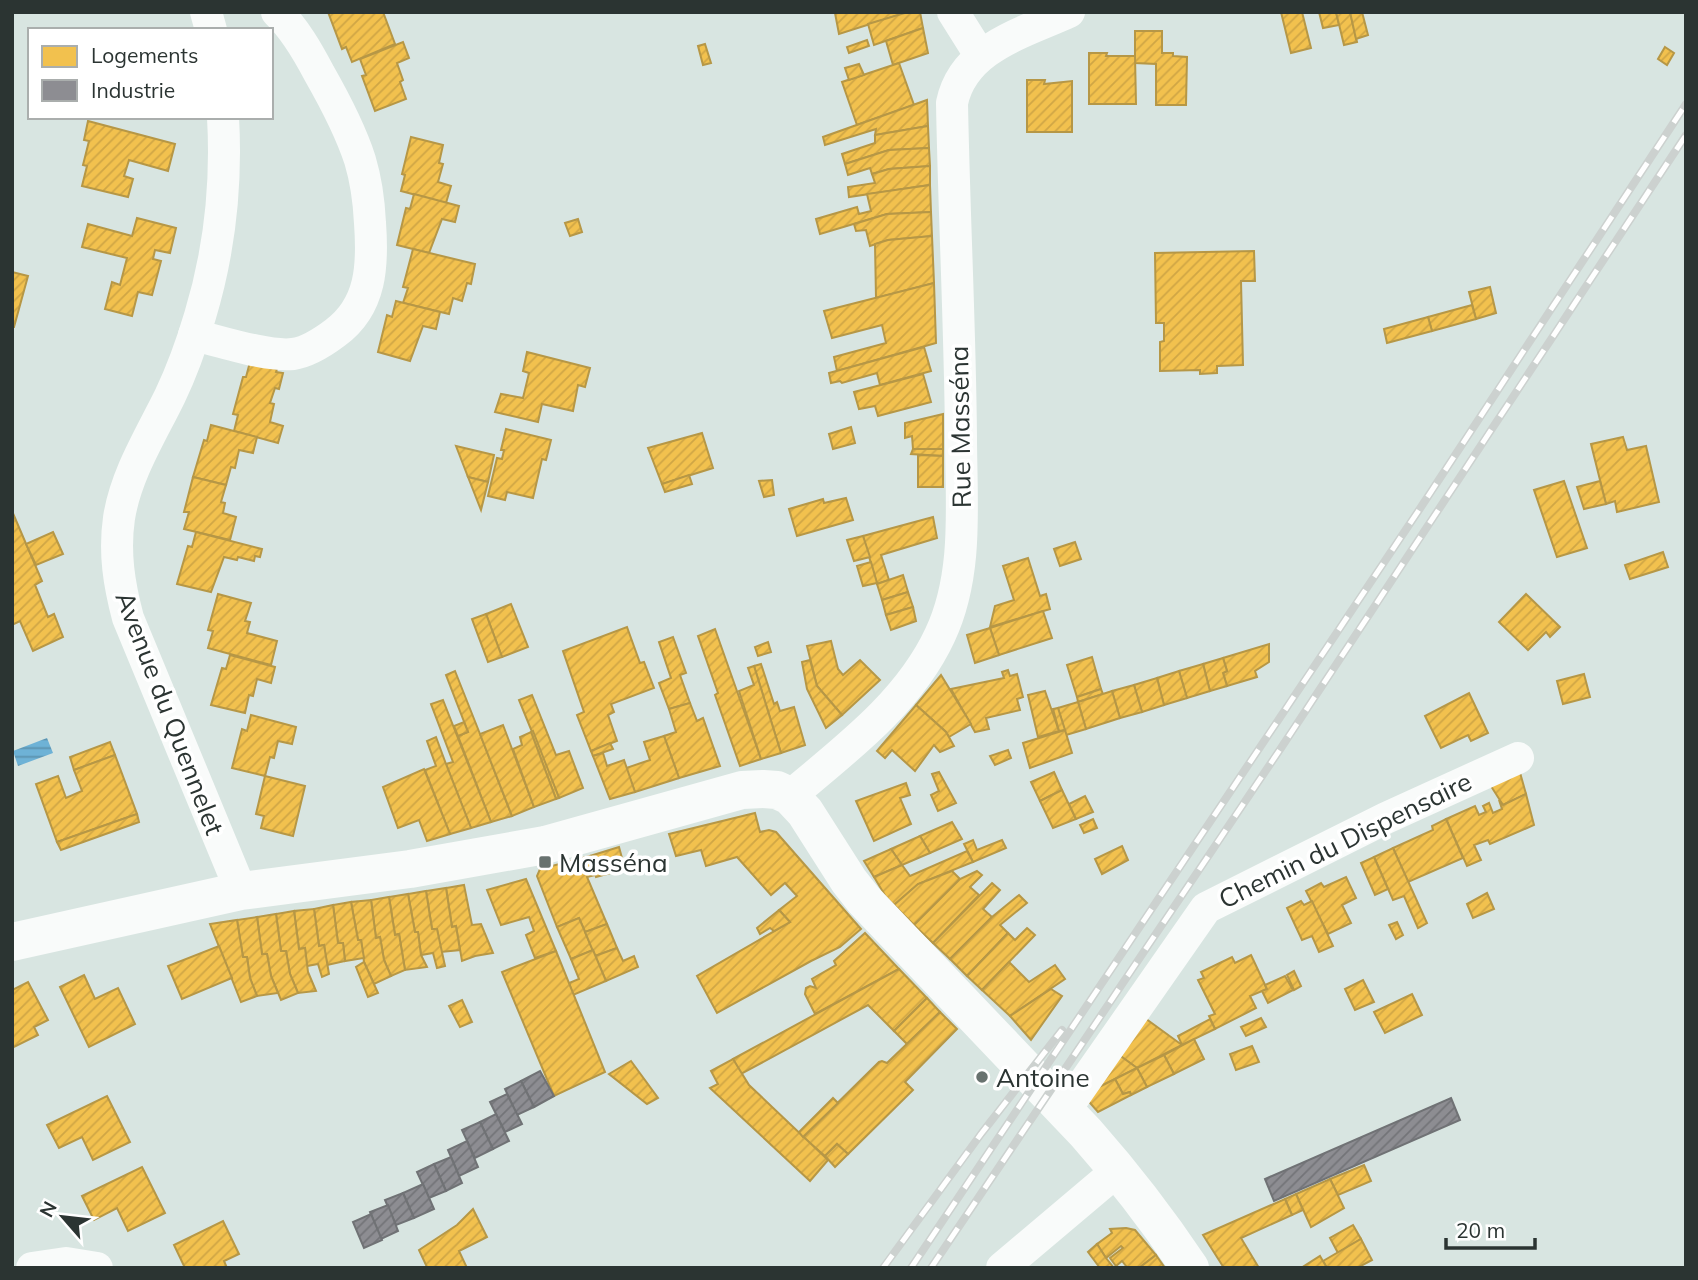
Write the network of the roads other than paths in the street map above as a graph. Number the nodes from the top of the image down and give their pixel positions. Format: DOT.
graph roads {
  1 [pos="277,12"];
  2 [pos="953,12"];
  3 [pos="1069,12"];
  4 [pos="980,55"];
  5 [pos="223,119"];
  6 [pos="194,335"];
  7 [pos="1518,758"];
  8 [pos="790,796"];
  9 [pos="241,891"];
  10 [pos="12,942"];
  11 [pos="1065,1110"];
  12 [pos="1118,1170"];
  13 [pos="32,1268"];
  14 [pos="97,1268"];
  15 [pos="1002,1268"];
  16 [pos="1190,1268"];
  1 -- 6 [label="street"];
  2 -- 4 [label="street"];
  3 -- 4 [label="street"];
  4 -- 8 [label="street, Rue Masséna"];
  5 -- 6 [label="street, Avenue du Quennelet"];
  6 -- 9 [label="street, Avenue du Quennelet"];
  7 -- 11 [label="street, Chemin du Dispensaire"];
  8 -- 9 [label="street"];
  8 -- 11 [label="street"];
  9 -- 10 [label="street"];
  11 -- 12 [label="street"];
  12 -- 15 [label="street"];
  12 -- 16 [label="street"];
  13 -- 14 [label="street"];
}
